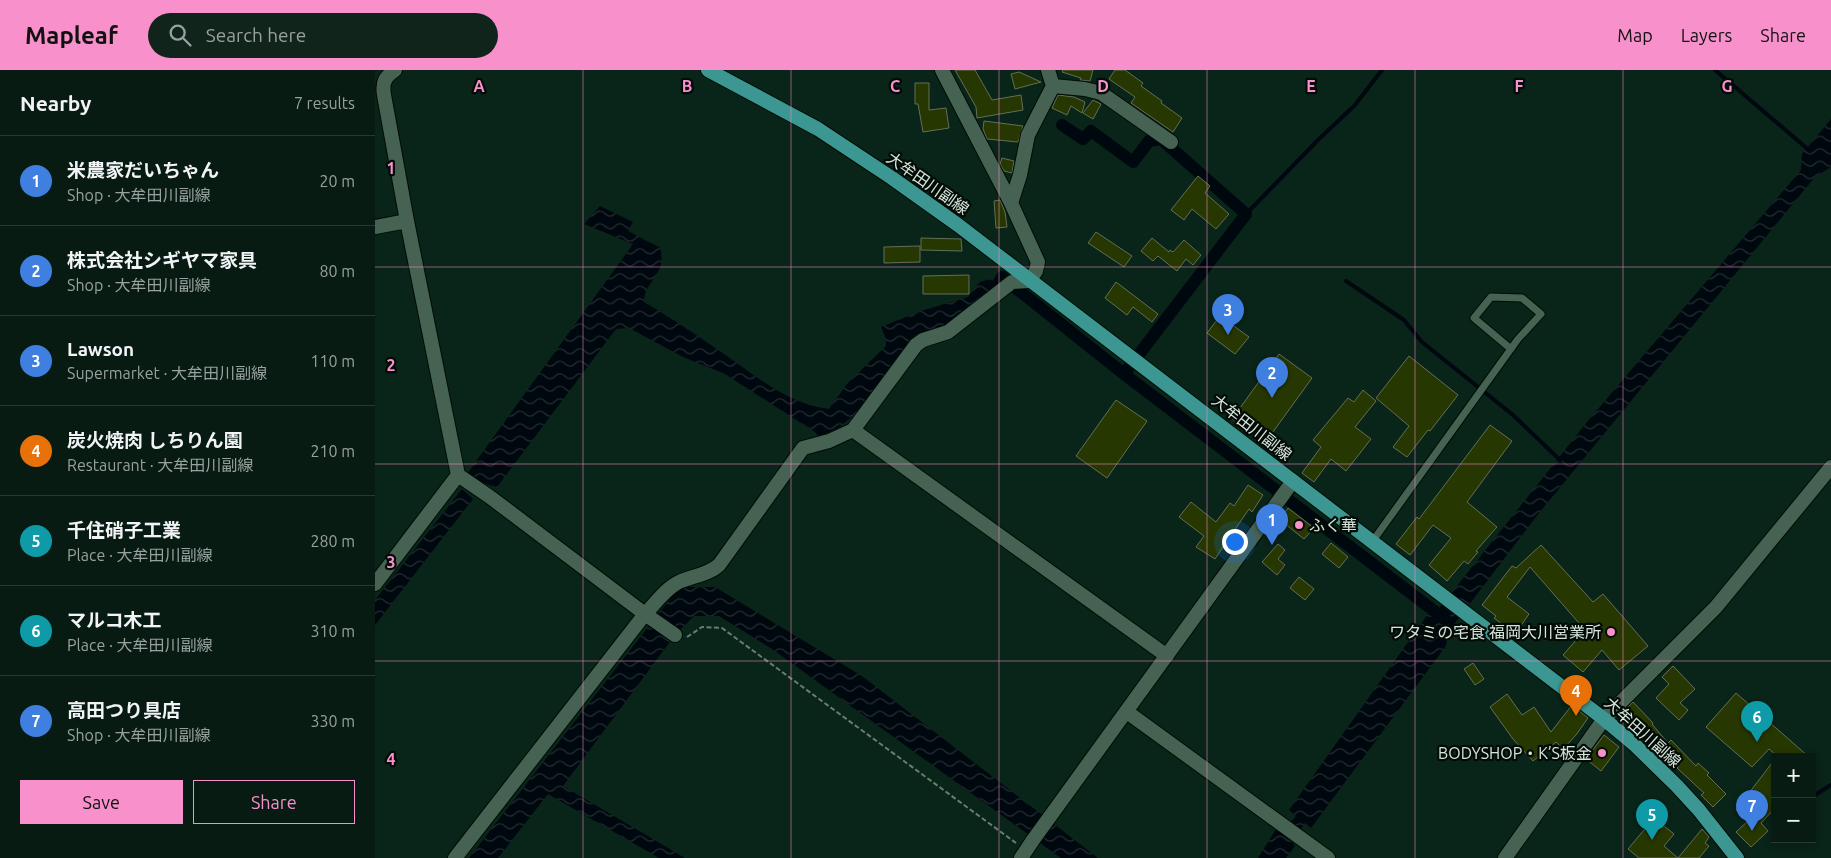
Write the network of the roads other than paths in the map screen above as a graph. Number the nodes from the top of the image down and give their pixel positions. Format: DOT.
graph roads {
  1 [pos="395,70"];
  2 [pos="708,70"];
  3 [pos="942,70"];
  4 [pos="1048,70"];
  5 [pos="1053,86"];
  6 [pos="1171,142"];
  7 [pos="1011,203"];
  8 [pos="407,221"];
  9 [pos="375,227"];
  10 [pos="1029,280"];
  11 [pos="1511,349"];
  12 [pos="853,430"];
  13 [pos="1831,467"];
  14 [pos="461,477"];
  15 [pos="1293,481"];
  16 [pos="1372,542"];
  17 [pos="375,584"];
  18 [pos="649,617"];
  19 [pos="675,635"];
  20 [pos="1167,656"];
  21 [pos="1127,712"];
  22 [pos="1604,718"];
  23 [pos="1027,849"];
  24 [pos="455,858"];
  25 [pos="1328,858"];
  26 [pos="1505,858"];
  27 [pos="1737,858"];
  1 -- 8 [label="street"];
  2 -- 10 [label="main road, 大牟田川副線"];
  3 -- 7 [label="street"];
  4 -- 5 [label="street"];
  5 -- 6 [label="street"];
  5 -- 7 [label="street"];
  7 -- 10 [label="street"];
  8 -- 9 [label="street"];
  8 -- 14 [label="street"];
  10 -- 12 [label="street"];
  10 -- 15 [label="main road, 大牟田川副線"];
  11 -- 11 [label="lane"];
  11 -- 16 [label="lane"];
  12 -- 18 [label="street"];
  12 -- 20 [label="street"];
  13 -- 22 [label="street"];
  14 -- 17 [label="street"];
  14 -- 18 [label="street"];
  15 -- 16 [label="main road, 大牟田川副線"];
  15 -- 20 [label="street"];
  16 -- 22 [label="main road, 大牟田川副線"];
  18 -- 19 [label="street"];
  18 -- 24 [label="street"];
  20 -- 21 [label="street"];
  21 -- 23 [label="street"];
  21 -- 25 [label="street"];
  22 -- 26 [label="street"];
  22 -- 27 [label="main road, 大牟田川副線"];
}
